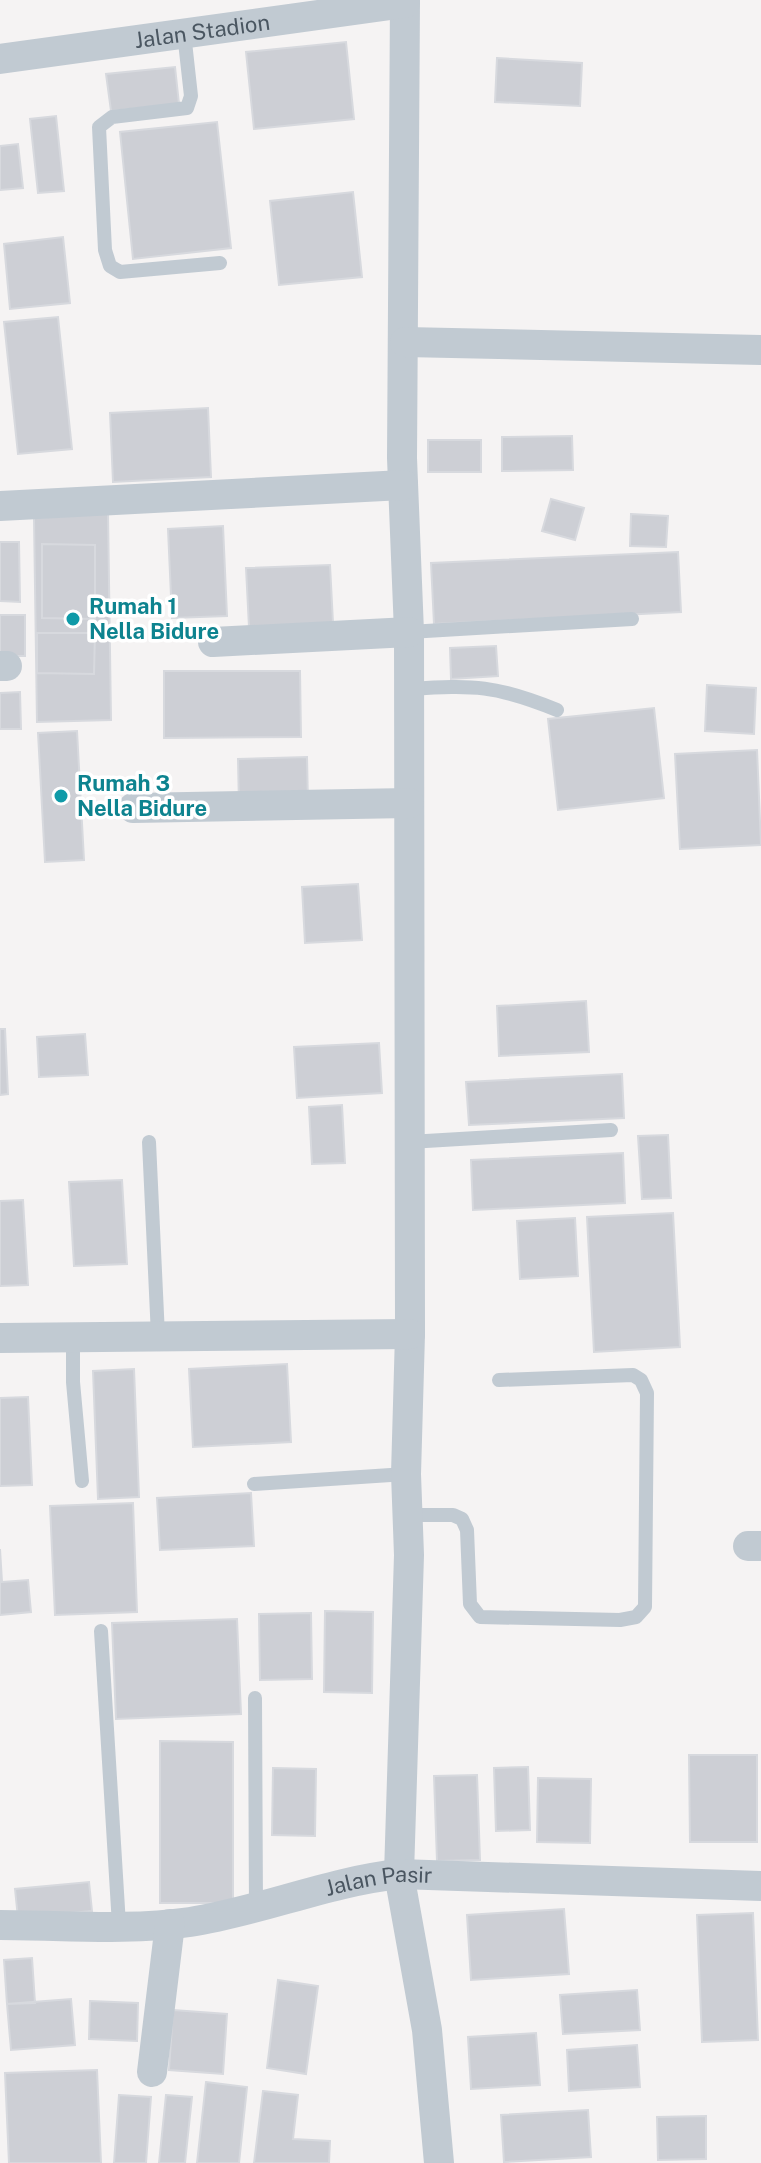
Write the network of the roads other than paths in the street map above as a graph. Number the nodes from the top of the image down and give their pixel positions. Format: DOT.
graph roads {
  1 [pos="405,1"];
  2 [pos="184,33"];
  3 [pos="0,59"];
  4 [pos="220,263"];
  5 [pos="405,342"];
  6 [pos="761,350"];
  7 [pos="403,485"];
  8 [pos="0,506"];
  9 [pos="632,619"];
  10 [pos="409,632"];
  11 [pos="213,642"];
  12 [pos="409,689"];
  13 [pos="557,710"];
  14 [pos="409,803"];
  15 [pos="133,808"];
  16 [pos="611,1130"];
  17 [pos="149,1142"];
  18 [pos="409,1142"];
  19 [pos="410,1334"];
  20 [pos="73,1336"];
  21 [pos="158,1336"];
  22 [pos="0,1338"];
  23 [pos="499,1380"];
  24 [pos="406,1474"];
  25 [pos="82,1481"];
  26 [pos="254,1484"];
  27 [pos="407,1515"];
  28 [pos="101,1631"];
  29 [pos="255,1698"];
  30 [pos="399,1874"];
  31 [pos="761,1886"];
  32 [pos="256,1909"];
  33 [pos="170,1924"];
  34 [pos="0,1925"];
  35 [pos="119,1925"];
  36 [pos="152,2072"];
  37 [pos="439,2163"];
  1 -- 2 [label="street, Jalan Stadion"];
  1 -- 5 [label="street"];
  2 -- 3 [label="street, Jalan Stadion"];
  2 -- 4 [label="lane"];
  5 -- 6 [label="street"];
  5 -- 7 [label="street"];
  7 -- 8 [label="street"];
  7 -- 10 [label="street"];
  9 -- 10 [label="lane"];
  10 -- 11 [label="street"];
  10 -- 12 [label="street"];
  12 -- 13 [label="lane"];
  12 -- 14 [label="street"];
  14 -- 15 [label="street"];
  14 -- 18 [label="street"];
  16 -- 18 [label="lane"];
  17 -- 21 [label="lane"];
  18 -- 19 [label="street"];
  19 -- 21 [label="street"];
  19 -- 24 [label="street"];
  20 -- 21 [label="street"];
  20 -- 22 [label="street"];
  20 -- 25 [label="lane"];
  23 -- 27 [label="lane"];
  24 -- 26 [label="lane"];
  24 -- 27 [label="street"];
  27 -- 30 [label="street"];
  28 -- 35 [label="lane"];
  29 -- 32 [label="lane"];
  30 -- 31 [label="street, Jalan Pasir"];
  30 -- 32 [label="street, Jalan Pasir"];
  30 -- 37 [label="street"];
  32 -- 33 [label="street, Jalan Pasir"];
  33 -- 35 [label="street, Jalan Pasir"];
  33 -- 36 [label="street"];
  34 -- 35 [label="street, Jalan Pasir"];
}
